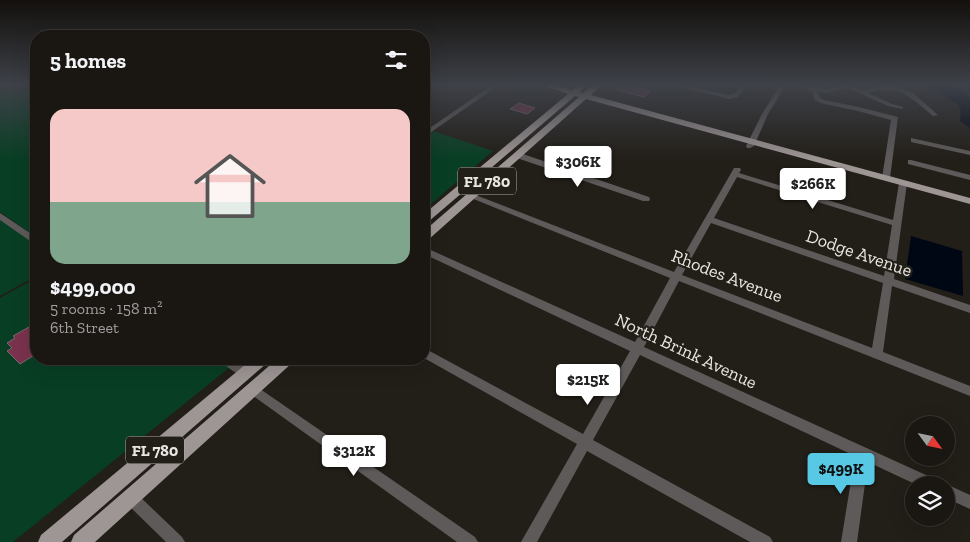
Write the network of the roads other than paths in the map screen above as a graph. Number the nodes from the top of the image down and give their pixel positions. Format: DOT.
graph roads {
  1 [pos="459,110"];
  2 [pos="558,110"];
  3 [pos="562,110"];
  4 [pos="648,110"];
  5 [pos="767,110"];
  6 [pos="864,110"];
  7 [pos="929,110"];
  8 [pos="935,115"];
  9 [pos="430,131"];
  10 [pos="914,140"];
  11 [pos="753,141"];
  12 [pos="970,153"];
  13 [pos="517,155"];
  14 [pos="911,162"];
  15 [pos="886,175"];
  16 [pos="970,178"];
  17 [pos="903,183"];
  18 [pos="470,196"];
  19 [pos="970,196"];
  20 [pos="646,199"];
  21 [pos="970,201"];
  22 [pos="430,215"];
  23 [pos="0,216"];
  24 [pos="709,219"];
  25 [pos="897,224"];
  26 [pos="430,232"];
  27 [pos="30,237"];
  28 [pos="430,253"];
  29 [pos="678,276"];
  30 [pos="889,281"];
  31 [pos="970,308"];
  32 [pos="636,348"];
  33 [pos="877,354"];
  34 [pos="430,356"];
  35 [pos="235,365"];
  36 [pos="255,365"];
  37 [pos="280,365"];
  38 [pos="246,372"];
  39 [pos="253,389"];
  40 [pos="970,391"];
  41 [pos="584,443"];
  42 [pos="862,453"];
  43 [pos="912,476"];
  44 [pos="955,495"];
  45 [pos="131,498"];
  46 [pos="970,502"];
  47 [pos="48,542"];
  48 [pos="81,542"];
  49 [pos="177,542"];
  50 [pos="470,542"];
  51 [pos="529,542"];
  52 [pos="765,542"];
  53 [pos="849,542"];
  1 -- 9 [label="street"];
  2 -- 22 [label="main road, FL 780"];
  3 -- 13 [label="main road, FL 780"];
  4 -- 11 [label="main road"];
  5 -- 11 [label="street"];
  6 -- 15 [label="street"];
  7 -- 8 [label="street"];
  10 -- 12 [label="street"];
  11 -- 15 [label="main road"];
  13 -- 18 [label="main road, FL 780"];
  13 -- 20 [label="street"];
  14 -- 16 [label="street"];
  15 -- 17 [label="main road"];
  15 -- 19 [label="main road"];
  17 -- 21 [label="main road"];
  17 -- 25 [label="street"];
  18 -- 26 [label="main road, FL 780"];
  18 -- 29 [label="street, Rhodes Avenue"];
  23 -- 27 [label="street"];
  24 -- 25 [label="street"];
  24 -- 29 [label="street"];
  24 -- 30 [label="street, Dodge Avenue"];
  25 -- 30 [label="street"];
  28 -- 32 [label="street, North Brink Avenue"];
  29 -- 32 [label="street"];
  29 -- 33 [label="street, Rhodes Avenue"];
  30 -- 31 [label="street, Dodge Avenue"];
  30 -- 33 [label="street"];
  32 -- 41 [label="street"];
  32 -- 42 [label="street, North Brink Avenue"];
  33 -- 40 [label="street, Rhodes Avenue"];
  34 -- 41 [label="street"];
  35 -- 38 [label="street"];
  36 -- 38 [label="main road, FL 780"];
  37 -- 39 [label="main road, FL 780"];
  38 -- 47 [label="main road, FL 780"];
  39 -- 45 [label="main road, FL 780"];
  39 -- 50 [label="street"];
  41 -- 51 [label="street"];
  41 -- 52 [label="street"];
  42 -- 43 [label="street, North Brink Avenue"];
  42 -- 53 [label="street"];
  44 -- 46 [label="street"];
  45 -- 48 [label="main road, FL 780"];
  45 -- 49 [label="street"];
}
